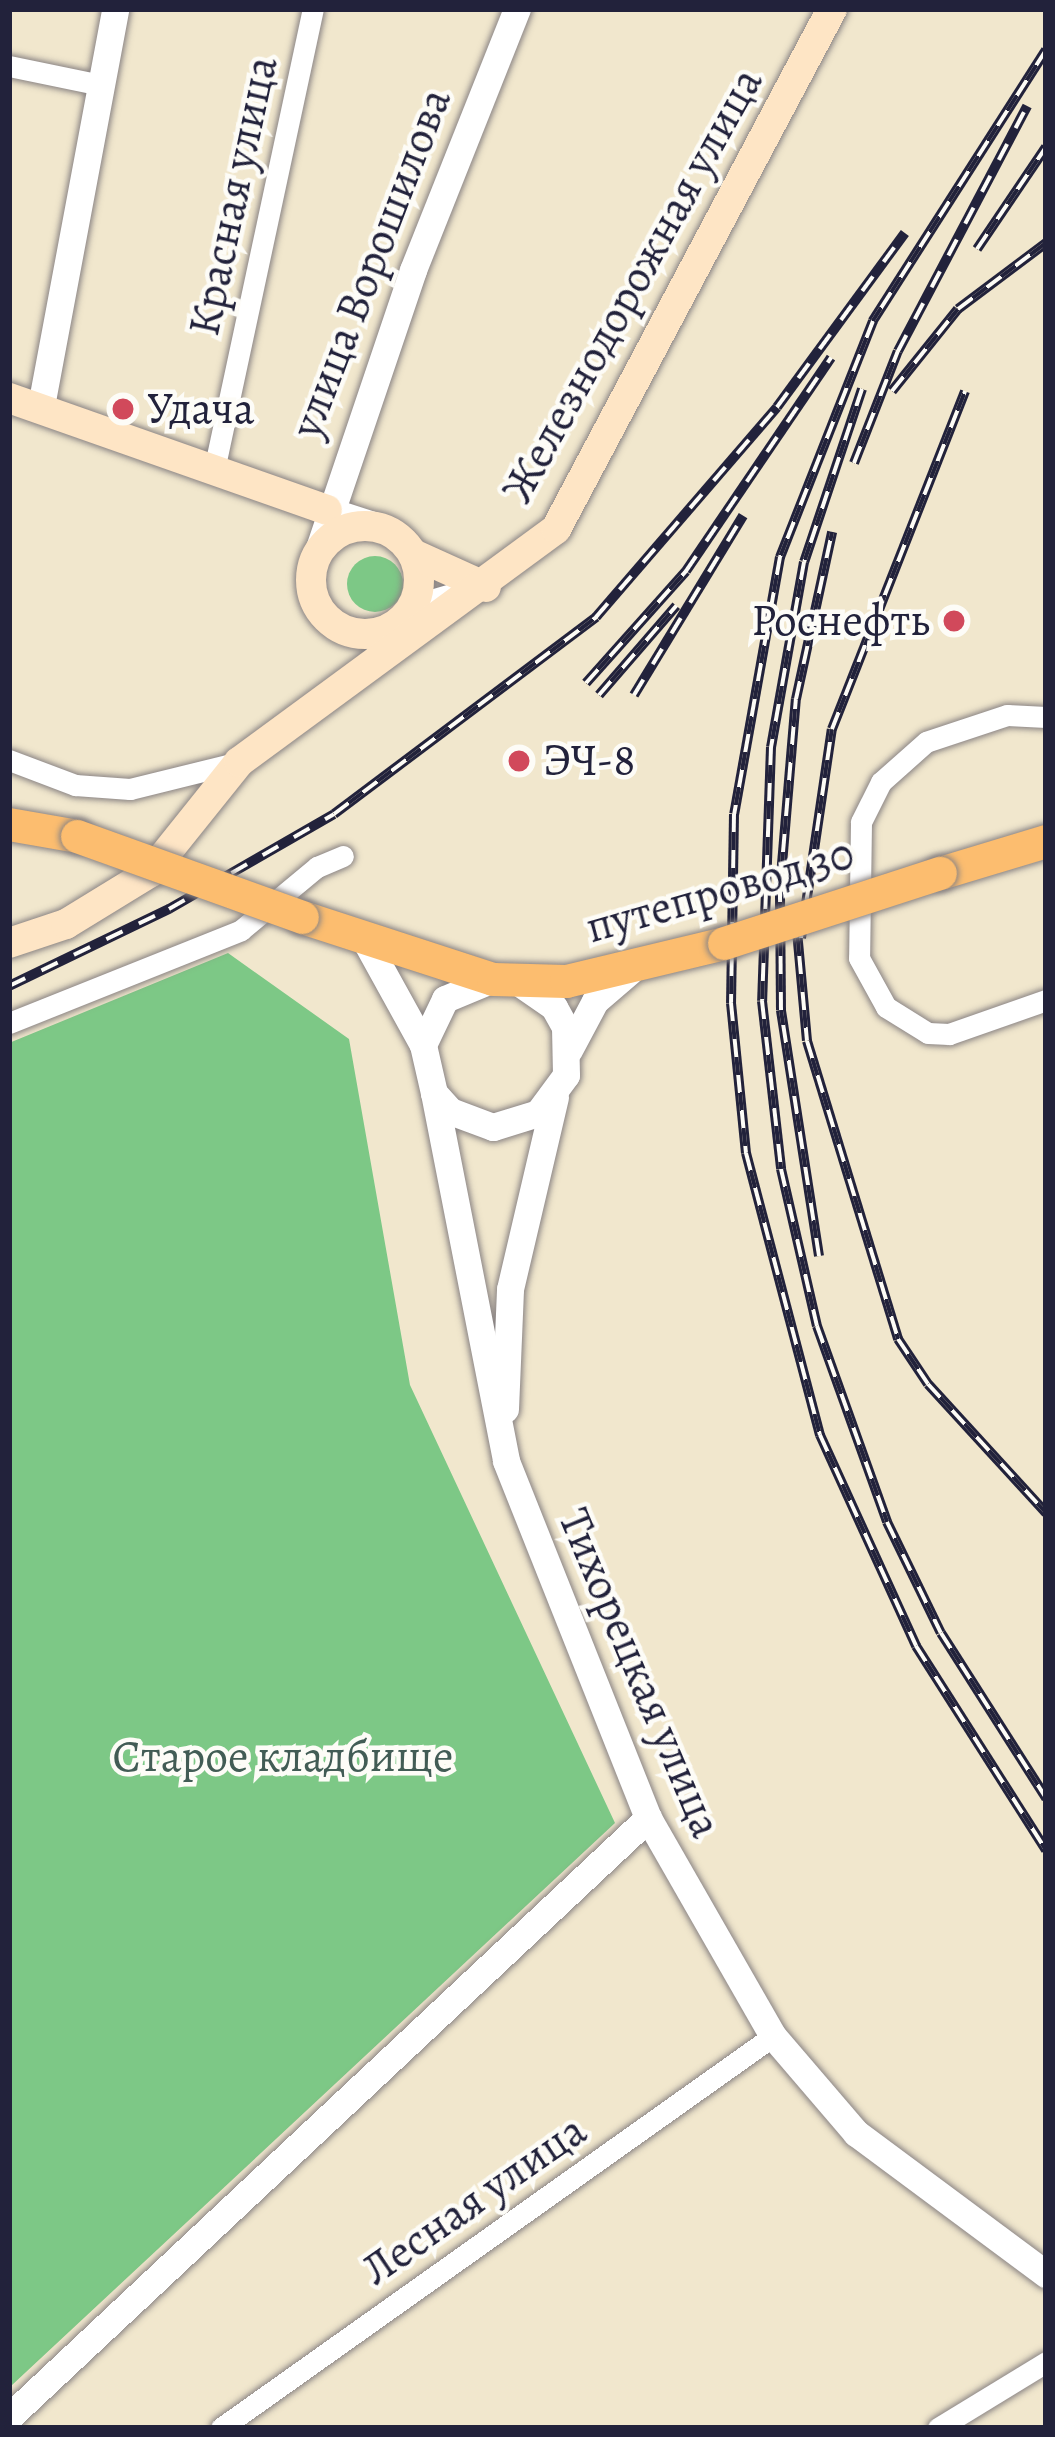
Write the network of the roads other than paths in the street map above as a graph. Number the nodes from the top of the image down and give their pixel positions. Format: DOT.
graph roads {
  1 [pos="115,9"];
  2 [pos="313,9"];
  3 [pos="517,9"];
  4 [pos="832,9"];
  5 [pos="9,66"];
  6 [pos="101,86"];
  7 [pos="9,398"];
  8 [pos="40,406"];
  9 [pos="214,470"];
  10 [pos="327,510"];
  11 [pos="385,529"];
  12 [pos="318,551"];
  13 [pos="413,554"];
  14 [pos="485,587"];
  15 [pos="405,616"];
  16 [pos="370,669"];
  17 [pos="1046,717"];
  18 [pos="9,760"];
  19 [pos="239,762"];
  20 [pos="9,824"];
  21 [pos="1046,841"];
  22 [pos="343,856"];
  23 [pos="365,940"];
  24 [pos="9,943"];
  25 [pos="630,971"];
  26 [pos="504,980"];
  27 [pos="1046,1000"];
  28 [pos="9,1023"];
  29 [pos="423,1045"];
  30 [pos="569,1050"];
  31 [pos="434,1093"];
  32 [pos="555,1097"];
  33 [pos="506,1461"];
  34 [pos="648,1819"];
  35 [pos="773,2036"];
  36 [pos="1046,2274"];
  37 [pos="1046,2362"];
  38 [pos="9,2417"];
  39 [pos="221,2428"];
  40 [pos="938,2428"];
  1 -- 6 [label="street"];
  2 -- 9 [label="street, Красная улица"];
  3 -- 10 [label="street, улица Ворошилова"];
  4 -- 14 [label="main road, Железнодорожная улица"];
  5 -- 6 [label="street"];
  6 -- 8 [label="street"];
  7 -- 8 [label="main road"];
  8 -- 9 [label="main road"];
  9 -- 10 [label="main road"];
  10 -- 11 [label="street"];
  10 -- 12 [label="street, улица Ворошилова"];
  11 -- 12 [label="main road"];
  11 -- 13 [label="main road"];
  12 -- 15 [label="main road"];
  13 -- 14 [label="main road"];
  13 -- 15 [label="main road"];
  14 -- 15 [label="street"];
  14 -- 16 [label="main road, Железнодорожная улица"];
  15 -- 16 [label="street"];
  16 -- 19 [label="main road, Железнодорожная улица"];
  17 -- 27 [label="street"];
  18 -- 19 [label="street"];
  19 -- 24 [label="main road, Железнодорожная улица"];
  20 -- 23 [label="main road, путепровод 30, bridge"];
  21 -- 25 [label="main road, путепровод 30, bridge"];
  22 -- 28 [label="street"];
  23 -- 26 [label="main road, путепровод 30"];
  23 -- 29 [label="street"];
  25 -- 26 [label="main road, путепровод 30"];
  25 -- 30 [label="street"];
  26 -- 29 [label="street"];
  26 -- 30 [label="street"];
  29 -- 31 [label="street"];
  30 -- 32 [label="street"];
  31 -- 32 [label="street"];
  31 -- 33 [label="street"];
  32 -- 33 [label="street"];
  33 -- 34 [label="street, Тихорецкая улица"];
  34 -- 35 [label="street, Тихорецкая улица"];
  34 -- 38 [label="street"];
  35 -- 36 [label="street, Тихорецкая улица"];
  35 -- 39 [label="street, Лесная улица"];
  37 -- 40 [label="street"];
}
